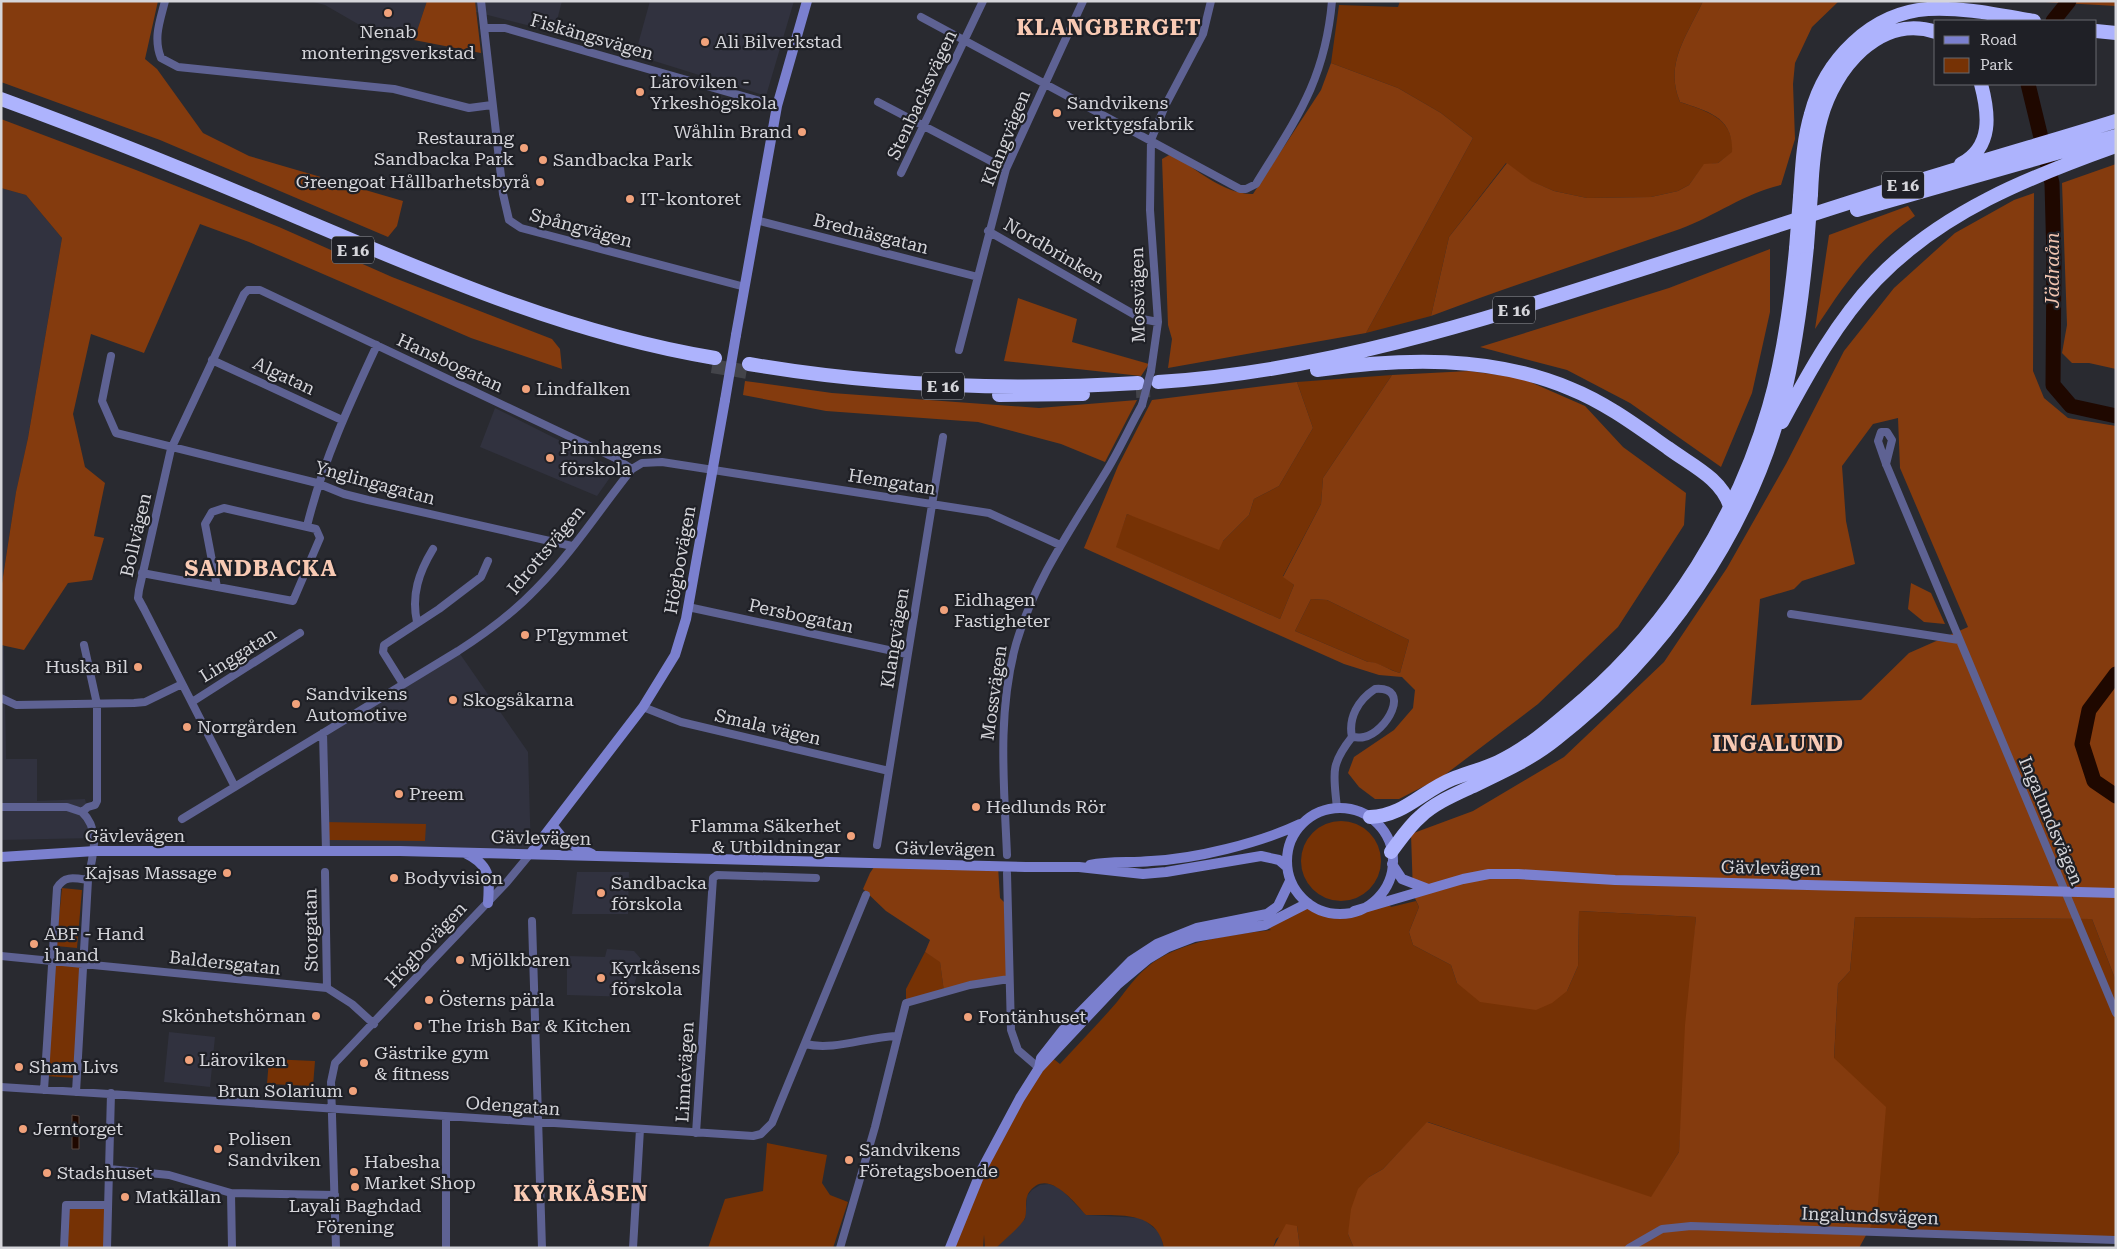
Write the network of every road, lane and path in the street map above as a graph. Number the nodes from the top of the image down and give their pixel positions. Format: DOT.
graph roads {
  1 [pos="165,1"];
  2 [pos="481,1"];
  3 [pos="806,1"];
  4 [pos="983,1"];
  5 [pos="1083,1"];
  6 [pos="1211,1"];
  7 [pos="1332,1"];
  8 [pos="921,17"];
  9 [pos="2028,20"];
  10 [pos="484,28"];
  11 [pos="2097,31"];
  12 [pos="1934,32"];
  13 [pos="2116,33"];
  14 [pos="964,41"];
  15 [pos="1044,85"];
  16 [pos="1981,85"];
  17 [pos="1,99"];
  18 [pos="878,102"];
  19 [pos="492,105"];
  20 [pos="777,106"];
  21 [pos="1,109"];
  22 [pos="2116,121"];
  23 [pos="924,127"];
  24 [pos="2116,136"];
  25 [pos="1151,140"];
  26 [pos="2069,142"];
  27 [pos="2116,146"];
  28 [pos="2015,158"];
  29 [pos="1006,169"];
  30 [pos="1946,172"];
  31 [pos="901,173"];
  32 [pos="1805,195"];
  33 [pos="756,220"];
  34 [pos="988,231"];
  35 [pos="1801,247"];
  36 [pos="978,277"];
  37 [pos="745,287"];
  38 [pos="253,288"];
  39 [pos="1158,322"];
  40 [pos="377,345"];
  41 [pos="959,350"];
  42 [pos="112,356"];
  43 [pos="212,360"];
  44 [pos="748,368"];
  45 [pos="1330,368"];
  46 [pos="1155,381"];
  47 [pos="1137,387"];
  48 [pos="342,420"];
  49 [pos="943,437"];
  50 [pos="171,449"];
  51 [pos="1767,451"];
  52 [pos="1886,464"];
  53 [pos="632,469"];
  54 [pos="713,470"];
  55 [pos="318,482"];
  56 [pos="931,504"];
  57 [pos="1730,506"];
  58 [pos="307,526"];
  59 [pos="1060,545"];
  60 [pos="572,546"];
  61 [pos="433,549"];
  62 [pos="488,562"];
  63 [pos="142,573"];
  64 [pos="218,587"];
  65 [pos="688,607"];
  66 [pos="1791,614"];
  67 [pos="417,622"];
  68 [pos="300,633"];
  69 [pos="1959,640"];
  70 [pos="84,645"];
  71 [pos="907,654"];
  72 [pos="182,684"];
  73 [pos="402,684"];
  74 [pos="1,698"];
  75 [pos="192,702"];
  76 [pos="97,704"];
  77 [pos="643,707"];
  78 [pos="324,733"];
  79 [pos="1352,737"];
  80 [pos="889,771"];
  81 [pos="235,787"];
  82 [pos="1,807"];
  83 [pos="1337,809"];
  84 [pos="82,812"];
  85 [pos="1370,818"];
  86 [pos="182,819"];
  87 [pos="1303,822"];
  88 [pos="553,826"];
  89 [pos="877,845"];
  90 [pos="95,851"];
  91 [pos="326,851"];
  92 [pos="464,852"];
  93 [pos="531,853"];
  94 [pos="596,855"];
  95 [pos="1007,855"];
  96 [pos="1,857"];
  97 [pos="1392,858"];
  98 [pos="1079,867"];
  99 [pos="1287,868"];
  100 [pos="325,872"];
  101 [pos="1007,873"];
  102 [pos="816,878"];
  103 [pos="88,880"];
  104 [pos="1290,881"];
  105 [pos="1428,890"];
  106 [pos="2065,890"];
  107 [pos="2116,892"];
  108 [pos="866,895"];
  109 [pos="488,902"];
  110 [pos="1308,903"];
  111 [pos="1354,911"];
  112 [pos="532,921"];
  113 [pos="1227,926"];
  114 [pos="1,956"];
  115 [pos="51,961"];
  116 [pos="82,964"];
  117 [pos="1010,979"];
  118 [pos="327,988"];
  119 [pos="2116,1013"];
  120 [pos="374,1024"];
  121 [pos="896,1036"];
  122 [pos="805,1044"];
  123 [pos="1039,1068"];
  124 [pos="1,1087"];
  125 [pos="44,1090"];
  126 [pos="76,1092"];
  127 [pos="110,1093"];
  128 [pos="331,1108"];
  129 [pos="446,1116"];
  130 [pos="538,1122"];
  131 [pos="640,1129"];
  132 [pos="696,1133"];
  133 [pos="109,1168"];
  134 [pos="231,1193"];
  135 [pos="335,1194"];
  136 [pos="108,1205"];
  137 [pos="2116,1240"];
  138 [pos="64,1248"];
  139 [pos="107,1248"];
  140 [pos="232,1248"];
  141 [pos="336,1248"];
  142 [pos="446,1248"];
  143 [pos="542,1248"];
  144 [pos="633,1248"];
  145 [pos="840,1248"];
  146 [pos="950,1248"];
  147 [pos="1629,1248"];
  1 -- 19 [label="street"];
  2 -- 10 [label="street, Spångvägen"];
  3 -- 20 [label="main road, Högbovägen"];
  4 -- 14 [label="street, Stenbacksvägen"];
  5 -- 15 [label="street, Klangvägen"];
  6 -- 25 [label="street"];
  7 -- 25 [label="street"];
  8 -- 14 [label="street"];
  9 -- 32 [label="highway"];
  10 -- 19 [label="street, Spångvägen"];
  10 -- 20 [label="street, Fiskängsvägen"];
  11 -- 13 [label="highway"];
  12 -- 32 [label="highway"];
  14 -- 15 [label="street"];
  14 -- 23 [label="street, Stenbacksvägen"];
  15 -- 25 [label="street"];
  15 -- 29 [label="street, Klangvägen"];
  16 -- 30 [label="highway"];
  17 -- 21 [label="highway, E 16"];
  18 -- 23 [label="street"];
  19 -- 37 [label="street, Spångvägen"];
  20 -- 33 [label="main road, Högbovägen"];
  22 -- 26 [label="highway, E 16"];
  23 -- 29 [label="street"];
  23 -- 31 [label="street, Stenbacksvägen"];
  24 -- 26 [label="highway, E 16"];
  25 -- 39 [label="street, Mossvägen"];
  26 -- 28 [label="highway, E 16"];
  27 -- 51 [label="highway"];
  28 -- 30 [label="highway, E 16"];
  28 -- 45 [label="highway, E 16"];
  29 -- 34 [label="street, Klangvägen"];
  30 -- 46 [label="highway, E 16"];
  32 -- 35 [label="highway, bridge"];
  33 -- 36 [label="street, Brednäsgatan"];
  33 -- 37 [label="main road, Högbovägen"];
  34 -- 36 [label="street, Klangvägen"];
  34 -- 39 [label="street, Nordbrinken"];
  35 -- 51 [label="highway"];
  35 -- 57 [label="highway"];
  36 -- 41 [label="street, Klangvägen"];
  37 -- 54 [label="main road, Högbovägen, bridge"];
  38 -- 40 [label="street, Hansbogatan"];
  38 -- 43 [label="street, Bollvägen"];
  39 -- 46 [label="street, Mossvägen"];
  40 -- 48 [label="street"];
  40 -- 53 [label="street, Hansbogatan"];
  42 -- 50 [label="street, Ynglingagatan"];
  43 -- 48 [label="street, Algatan"];
  43 -- 50 [label="street, Bollvägen"];
  44 -- 47 [label="highway, E 16"];
  45 -- 46 [label="highway, E 16"];
  45 -- 57 [label="highway"];
  46 -- 59 [label="street, Mossvägen, bridge"];
  48 -- 55 [label="street"];
  49 -- 56 [label="street, Klangvägen"];
  50 -- 55 [label="street, Ynglingagatan"];
  50 -- 63 [label="street, Bollvägen"];
  51 -- 97 [label="highway"];
  52 -- 69 [label="street, Ingalundsvägen"];
  53 -- 54 [label="street"];
  53 -- 60 [label="street, Idrottsvägen"];
  54 -- 56 [label="street, Hemgatan"];
  54 -- 65 [label="main road, Högbovägen"];
  55 -- 58 [label="street"];
  55 -- 60 [label="street, Ynglingagatan"];
  56 -- 59 [label="street, Hemgatan"];
  56 -- 71 [label="street, Klangvägen"];
  57 -- 85 [label="highway"];
  58 -- 64 [label="street"];
  58 -- 64 [label="street"];
  59 -- 95 [label="street, Mossvägen"];
  60 -- 73 [label="street, Idrottsvägen"];
  61 -- 67 [label="street"];
  62 -- 67 [label="street, Idrottsvägen"];
  63 -- 64 [label="street"];
  63 -- 72 [label="street, Bollvägen"];
  65 -- 71 [label="street, Persbogatan"];
  65 -- 77 [label="main road, Högbovägen"];
  66 -- 69 [label="street"];
  67 -- 73 [label="street, Idrottsvägen"];
  68 -- 75 [label="street, Linggatan"];
  69 -- 106 [label="street, Ingalundsvägen"];
  70 -- 76 [label="street"];
  71 -- 80 [label="street, Klangvägen"];
  72 -- 75 [label="street, Bollvägen"];
  72 -- 76 [label="street, Linggatan"];
  73 -- 78 [label="street, Idrottsvägen"];
  74 -- 76 [label="street, Linggatan"];
  75 -- 81 [label="street, Bollvägen"];
  76 -- 84 [label="street"];
  77 -- 80 [label="street, Smala vägen"];
  77 -- 88 [label="main road, Högbovägen"];
  78 -- 81 [label="street, Idrottsvägen"];
  78 -- 91 [label="street"];
  79 -- 79 [label="street"];
  79 -- 83 [label="street"];
  80 -- 89 [label="street, Klangvägen"];
  81 -- 86 [label="street, Idrottsvägen"];
  82 -- 84 [label="street"];
  83 -- 85 [label="main road"];
  83 -- 87 [label="main road"];
  84 -- 90 [label="street"];
  85 -- 97 [label="main road"];
  87 -- 98 [label="main road, Gävlevägen"];
  87 -- 99 [label="main road"];
  88 -- 93 [label="main road, Högbovägen"];
  88 -- 94 [label="main road"];
  90 -- 91 [label="main road, Gävlevägen"];
  90 -- 96 [label="main road, Gävlevägen"];
  90 -- 103 [label="street"];
  91 -- 92 [label="main road, Gävlevägen"];
  92 -- 93 [label="main road, Gävlevägen"];
  92 -- 109 [label="main road"];
  93 -- 94 [label="main road, Gävlevägen"];
  93 -- 109 [label="street, Högbovägen"];
  94 -- 98 [label="main road, Gävlevägen, bridge"];
  97 -- 105 [label="main road"];
  97 -- 111 [label="main road"];
  98 -- 99 [label="main road, Gävlevägen"];
  99 -- 104 [label="main road"];
  100 -- 118 [label="street, Storgatan"];
  101 -- 117 [label="street"];
  102 -- 132 [label="street, Linnévägen"];
  103 -- 115 [label="street"];
  103 -- 116 [label="street"];
  104 -- 110 [label="main road"];
  104 -- 113 [label="main road"];
  105 -- 106 [label="main road, Gävlevägen"];
  105 -- 111 [label="main road, Gävlevägen"];
  106 -- 107 [label="main road, Gävlevägen"];
  106 -- 119 [label="street, Ingalundsvägen"];
  108 -- 122 [label="street, Odengatan"];
  109 -- 120 [label="street, Högbovägen"];
  110 -- 111 [label="main road"];
  110 -- 113 [label="main road"];
  112 -- 130 [label="street"];
  113 -- 123 [label="main road"];
  114 -- 115 [label="street, Baldersgatan"];
  115 -- 116 [label="street, Baldersgatan"];
  115 -- 125 [label="street"];
  116 -- 118 [label="street, Baldersgatan"];
  116 -- 126 [label="street"];
  117 -- 121 [label="street"];
  117 -- 123 [label="street"];
  118 -- 120 [label="street, Storgatan"];
  120 -- 128 [label="street"];
  121 -- 122 [label="street"];
  121 -- 145 [label="street"];
  122 -- 132 [label="street, Odengatan"];
  123 -- 146 [label="main road"];
  124 -- 125 [label="street, Odengatan"];
  125 -- 126 [label="street, Odengatan"];
  126 -- 127 [label="street, Odengatan"];
  127 -- 128 [label="street, Odengatan"];
  127 -- 133 [label="street"];
  128 -- 129 [label="street, Odengatan"];
  128 -- 135 [label="street"];
  129 -- 130 [label="street, Odengatan"];
  129 -- 142 [label="street"];
  130 -- 131 [label="street, Odengatan"];
  130 -- 143 [label="street"];
  131 -- 132 [label="street, Odengatan"];
  131 -- 144 [label="street"];
  133 -- 134 [label="street"];
  133 -- 136 [label="street"];
  134 -- 135 [label="street"];
  134 -- 140 [label="street"];
  135 -- 141 [label="street"];
  136 -- 138 [label="street"];
  136 -- 139 [label="street"];
  137 -- 147 [label="street, Ingalundsvägen"];
}
